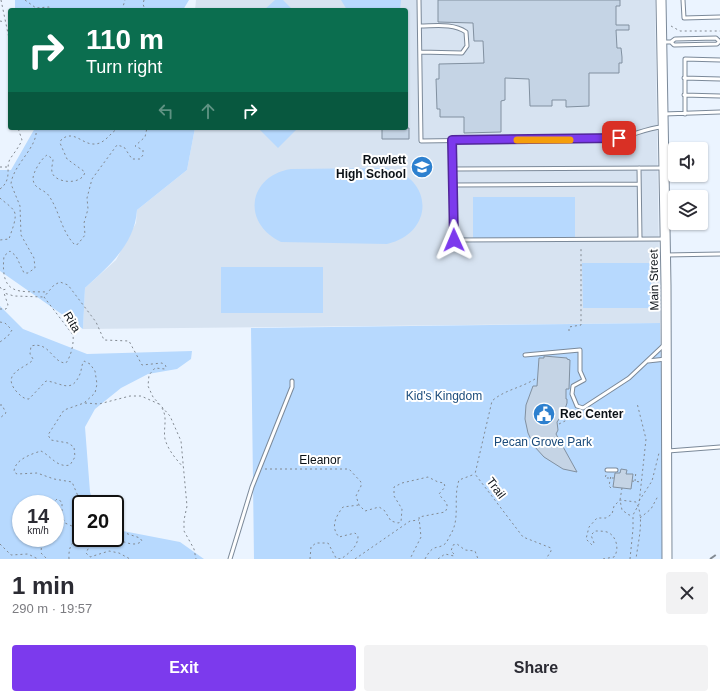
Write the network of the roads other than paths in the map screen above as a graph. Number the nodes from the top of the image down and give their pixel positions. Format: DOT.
graph roads {
  1 [pos="419,0"];
  2 [pos="662,0"];
  3 [pos="683,0"];
  4 [pos="720,17"];
  5 [pos="420,26"];
  6 [pos="689,38"];
  7 [pos="720,41"];
  8 [pos="667,42"];
  9 [pos="690,45"];
  10 [pos="420,52"];
  11 [pos="720,60"];
  12 [pos="684,78"];
  13 [pos="720,79"];
  14 [pos="684,95"];
  15 [pos="720,96"];
  16 [pos="720,112"];
  17 [pos="663,114"];
  18 [pos="685,114"];
  19 [pos="664,127"];
  20 [pos="452,140"];
  21 [pos="639,168"];
  22 [pos="664,168"];
  23 [pos="453,169"];
  24 [pos="639,184"];
  25 [pos="453,185"];
  26 [pos="640,239"];
  27 [pos="666,239"];
  28 [pos="720,254"];
  29 [pos="666,255"];
  30 [pos="666,342"];
  31 [pos="525,355"];
  32 [pos="666,358"];
  33 [pos="648,361"];
  34 [pos="292,381"];
  35 [pos="720,447"];
  36 [pos="667,451"];
  37 [pos="606,470"];
  38 [pos="614,470"];
  39 [pos="230,559"];
  40 [pos="667,559"];
  1 -- 5 [label="lane"];
  2 -- 8 [label="street, Main Street"];
  3 -- 4 [label="lane"];
  5 -- 10 [label="lane"];
  5 -- 10 [label="lane"];
  6 -- 7 [label="lane"];
  6 -- 8 [label="lane"];
  6 -- 9 [label="lane"];
  7 -- 9 [label="lane"];
  8 -- 9 [label="lane"];
  8 -- 17 [label="street, Main Street"];
  10 -- 20 [label="lane"];
  11 -- 12 [label="lane"];
  12 -- 13 [label="lane"];
  12 -- 14 [label="lane"];
  14 -- 15 [label="lane"];
  14 -- 18 [label="lane"];
  16 -- 18 [label="lane"];
  17 -- 18 [label="lane"];
  17 -- 19 [label="street, Main Street"];
  19 -- 20 [label="lane"];
  19 -- 22 [label="street, Main Street"];
  20 -- 23 [label="lane"];
  21 -- 22 [label="lane"];
  21 -- 23 [label="lane"];
  21 -- 24 [label="lane"];
  22 -- 27 [label="street, Main Street"];
  23 -- 25 [label="lane"];
  24 -- 25 [label="lane"];
  24 -- 26 [label="lane"];
  25 -- 26 [label="lane"];
  26 -- 27 [label="lane"];
  27 -- 29 [label="street, Main Street"];
  28 -- 29 [label="lane"];
  29 -- 30 [label="street, Main Street"];
  30 -- 32 [label="street, Main Street"];
  30 -- 33 [label="lane"];
  31 -- 33 [label="lane"];
  32 -- 33 [label="lane"];
  32 -- 36 [label="street, Main Street"];
  34 -- 39 [label="lane"];
  35 -- 36 [label="lane"];
  36 -- 40 [label="street, Main Street"];
  37 -- 38 [label="lane"];
}
